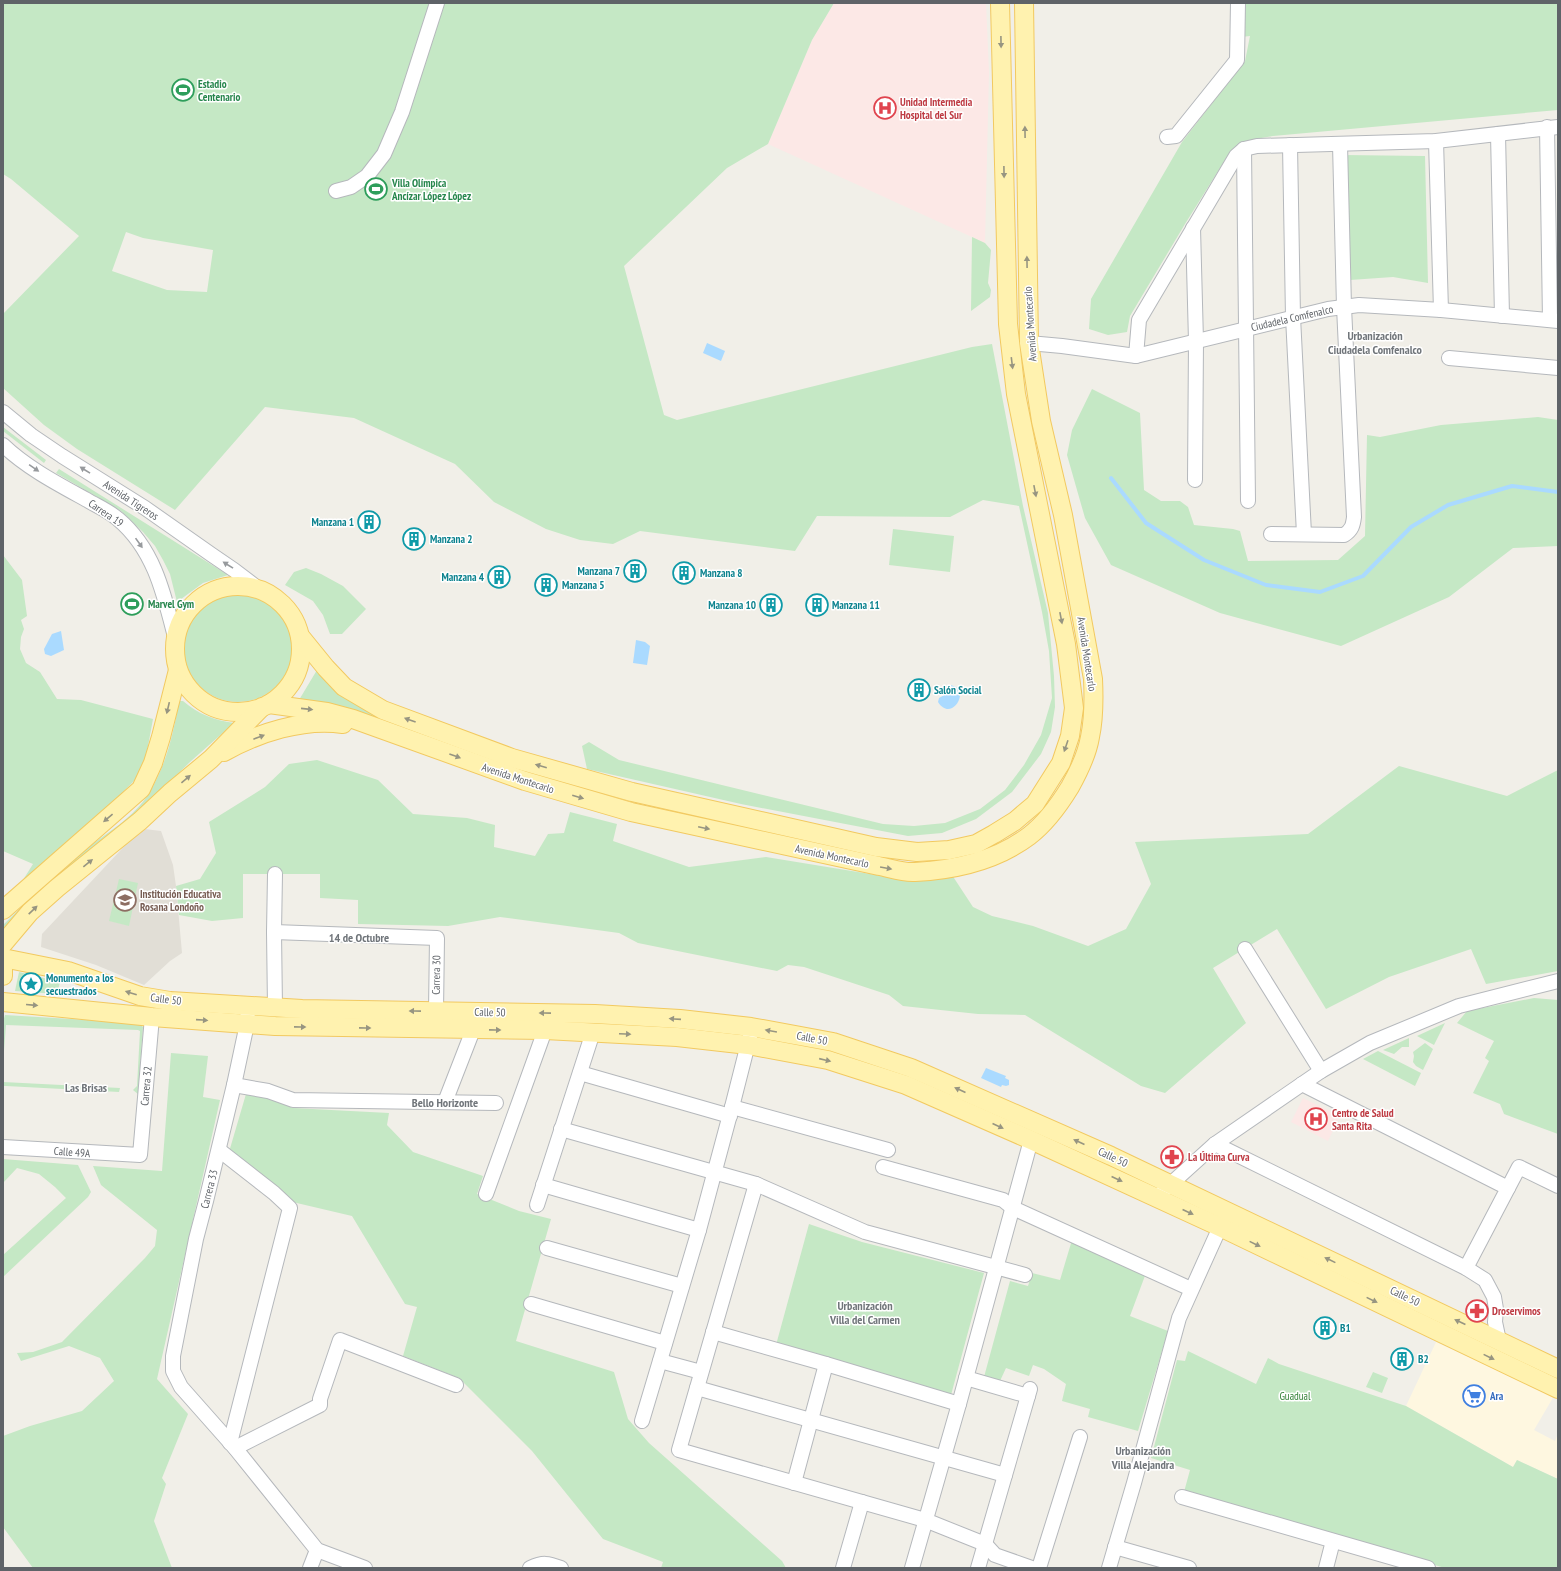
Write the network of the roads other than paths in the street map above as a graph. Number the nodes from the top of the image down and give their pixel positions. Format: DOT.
graph roads {
  1 [pos="437,3"];
  2 [pos="1000,3"];
  3 [pos="1024,3"];
  4 [pos="1238,3"];
  5 [pos="1552,127"];
  6 [pos="1498,134"];
  7 [pos="1167,137"];
  8 [pos="1436,141"];
  9 [pos="1340,144"];
  10 [pos="1290,145"];
  11 [pos="1244,150"];
  12 [pos="336,191"];
  13 [pos="1193,228"];
  14 [pos="1344,307"];
  15 [pos="1442,310"];
  16 [pos="1502,316"];
  17 [pos="1293,317"];
  18 [pos="1554,321"];
  19 [pos="1245,329"];
  20 [pos="1196,341"];
  21 [pos="1029,343"];
  22 [pos="1136,356"];
  23 [pos="1448,358"];
  24 [pos="1558,368"];
  25 [pos="3,412"];
  26 [pos="3,445"];
  27 [pos="1195,480"];
  28 [pos="1248,501"];
  29 [pos="1271,534"];
  30 [pos="1304,534"];
  31 [pos="258,590"];
  32 [pos="300,636"];
  33 [pos="176,637"];
  34 [pos="178,670"];
  35 [pos="266,705"];
  36 [pos="418,743"];
  37 [pos="211,759"];
  38 [pos="275,874"];
  39 [pos="3,910"];
  40 [pos="274,932"];
  41 [pos="7,939"];
  42 [pos="1246,949"];
  43 [pos="3,958"];
  44 [pos="30,962"];
  45 [pos="3,968"];
  46 [pos="3,976"];
  47 [pos="1558,981"];
  48 [pos="1541,984"];
  49 [pos="1558,987"];
  50 [pos="3,1002"];
  51 [pos="241,1006"];
  52 [pos="275,1008"];
  53 [pos="436,1011"];
  54 [pos="163,1012"];
  55 [pos="241,1024"];
  56 [pos="751,1027"];
  57 [pos="473,1030"];
  58 [pos="545,1030"];
  59 [pos="593,1032"];
  60 [pos="748,1045"];
  61 [pos="1320,1071"];
  62 [pos="580,1073"];
  63 [pos="1302,1084"];
  64 [pos="234,1085"];
  65 [pos="445,1102"];
  66 [pos="496,1104"];
  67 [pos="731,1112"];
  68 [pos="561,1129"];
  69 [pos="1031,1140"];
  70 [pos="1215,1144"];
  71 [pos="3,1147"];
  72 [pos="219,1150"];
  73 [pos="888,1150"];
  74 [pos="140,1155"];
  75 [pos="883,1167"];
  76 [pos="714,1173"];
  77 [pos="756,1184"];
  78 [pos="1170,1184"];
  79 [pos="543,1185"];
  80 [pos="1558,1186"];
  81 [pos="1508,1188"];
  82 [pos="486,1194"];
  83 [pos="1156,1197"];
  84 [pos="537,1205"];
  85 [pos="1013,1208"];
  86 [pos="1220,1227"];
  87 [pos="698,1230"];
  88 [pos="547,1248"];
  89 [pos="996,1268"];
  90 [pos="1466,1268"];
  91 [pos="1025,1276"];
  92 [pos="682,1286"];
  93 [pos="1191,1289"];
  94 [pos="531,1304"];
  95 [pos="713,1332"];
  96 [pos="1499,1341"];
  97 [pos="665,1343"];
  98 [pos="660,1361"];
  99 [pos="826,1364"];
  100 [pos="1558,1369"];
  101 [pos="701,1372"];
  102 [pos="966,1378"];
  103 [pos="456,1385"];
  104 [pos="696,1388"];
  105 [pos="1558,1389"];
  106 [pos="959,1404"];
  107 [pos="642,1420"];
  108 [pos="811,1422"];
  109 [pos="1080,1437"];
  110 [pos="232,1446"];
  111 [pos="943,1458"];
  112 [pos="1005,1475"];
  113 [pos="794,1483"];
  114 [pos="1182,1496"];
  115 [pos="862,1502"];
  116 [pos="926,1520"];
  117 [pos="1333,1541"];
  118 [pos="984,1544"];
  119 [pos="1115,1547"];
  120 [pos="317,1550"];
  121 [pos="310,1568"];
  122 [pos="365,1568"];
  123 [pos="530,1568"];
  124 [pos="559,1568"];
  125 [pos="842,1568"];
  126 [pos="912,1568"];
  127 [pos="978,1568"];
  128 [pos="1032,1568"];
  129 [pos="1040,1568"];
  130 [pos="1109,1568"];
  131 [pos="1189,1568"];
  132 [pos="1326,1568"];
  133 [pos="1428,1568"];
  1 -- 12 [label="street"];
  2 -- 32 [label="main road, Avenida Montecarlo, one-way"];
  21 -- 3 [label="main road, Avenida Montecarlo, one-way"];
  4 -- 7 [label="street"];
  5 -- 6 [label="street"];
  5 -- 18 [label="street"];
  6 -- 8 [label="street"];
  6 -- 16 [label="street"];
  8 -- 9 [label="street"];
  8 -- 15 [label="street"];
  9 -- 10 [label="street"];
  9 -- 14 [label="street"];
  10 -- 11 [label="street"];
  10 -- 17 [label="street"];
  11 -- 13 [label="street"];
  11 -- 19 [label="street"];
  13 -- 20 [label="street"];
  13 -- 22 [label="street"];
  14 -- 15 [label="street, Ciudadela Comfenalco"];
  14 -- 17 [label="street, Ciudadela Comfenalco"];
  14 -- 30 [label="street"];
  15 -- 16 [label="street, Ciudadela Comfenalco"];
  16 -- 18 [label="street, Ciudadela Comfenalco"];
  17 -- 19 [label="street, Ciudadela Comfenalco"];
  17 -- 30 [label="street"];
  19 -- 20 [label="street, Ciudadela Comfenalco"];
  19 -- 28 [label="street"];
  20 -- 22 [label="street, Ciudadela Comfenalco"];
  20 -- 27 [label="street"];
  21 -- 22 [label="street, Ciudadela Comfenalco"];
  36 -- 21 [label="main road, Avenida Montecarlo, one-way"];
  23 -- 24 [label="street"];
  31 -- 25 [label="street, Avenida Tigreros, one-way"];
  26 -- 33 [label="street, Carrera 19, one-way"];
  29 -- 30 [label="street"];
  31 -- 32 [label="main road"];
  31 -- 33 [label="main road"];
  32 -- 35 [label="main road"];
  33 -- 34 [label="main road"];
  34 -- 35 [label="main road"];
  34 -- 39 [label="main road, one-way"];
  35 -- 36 [label="main road, Avenida Montecarlo, one-way"];
  35 -- 37 [label="main road"];
  37 -- 36 [label="main road, one-way"];
  41 -- 37 [label="main road, one-way"];
  38 -- 40 [label="street"];
  40 -- 52 [label="street"];
  40 -- 53 [label="street, Carrera 30"];
  41 -- 44 [label="main road"];
  42 -- 61 [label="street"];
  43 -- 44 [label="main road, Calle 50"];
  54 -- 44 [label="main road, Calle 50, one-way"];
  45 -- 46 [label="main road"];
  47 -- 48 [label="street"];
  48 -- 49 [label="street"];
  48 -- 61 [label="street"];
  50 -- 54 [label="main road, Calle 50, one-way"];
  51 -- 52 [label="main road, Calle 50"];
  51 -- 54 [label="main road, Calle 50"];
  51 -- 55 [label="street, Carrera 33"];
  53 -- 52 [label="main road, Calle 50, one-way"];
  56 -- 53 [label="main road, Calle 50, one-way"];
  54 -- 55 [label="main road, Calle 50, one-way"];
  54 -- 74 [label="street, Carrera 32"];
  55 -- 57 [label="main road, Calle 50, one-way"];
  55 -- 64 [label="street, Carrera 33"];
  56 -- 60 [label="street"];
  78 -- 56 [label="main road, Calle 50, one-way"];
  57 -- 58 [label="main road, Calle 50, one-way"];
  57 -- 65 [label="street"];
  58 -- 59 [label="main road, Calle 50"];
  58 -- 82 [label="street"];
  59 -- 60 [label="main road, Calle 50, one-way"];
  59 -- 62 [label="street"];
  60 -- 67 [label="street"];
  60 -- 69 [label="main road, Calle 50, one-way"];
  61 -- 63 [label="street"];
  62 -- 67 [label="street"];
  62 -- 68 [label="street"];
  63 -- 70 [label="street"];
  63 -- 81 [label="street"];
  64 -- 65 [label="street"];
  64 -- 72 [label="street, Carrera 33"];
  65 -- 66 [label="street"];
  67 -- 73 [label="street"];
  67 -- 76 [label="street"];
  68 -- 76 [label="street"];
  68 -- 79 [label="street"];
  69 -- 83 [label="main road, Calle 50, one-way"];
  69 -- 85 [label="street"];
  70 -- 78 [label="street"];
  70 -- 90 [label="street"];
  71 -- 74 [label="street, Calle 49A"];
  72 -- 110 [label="street, Carrera 33"];
  72 -- 110 [label="street"];
  75 -- 85 [label="street"];
  76 -- 77 [label="street"];
  76 -- 87 [label="street"];
  77 -- 89 [label="street"];
  77 -- 95 [label="street"];
  78 -- 83 [label="street"];
  96 -- 78 [label="main road, Calle 50, one-way"];
  79 -- 84 [label="street"];
  79 -- 87 [label="street"];
  80 -- 81 [label="street"];
  81 -- 90 [label="street"];
  83 -- 86 [label="main road, Calle 50, one-way"];
  85 -- 89 [label="street"];
  85 -- 93 [label="street"];
  86 -- 93 [label="street"];
  86 -- 105 [label="main road, Calle 50, one-way"];
  87 -- 92 [label="street"];
  88 -- 92 [label="street"];
  89 -- 91 [label="street"];
  89 -- 102 [label="street"];
  90 -- 96 [label="street"];
  92 -- 97 [label="street"];
  93 -- 119 [label="street"];
  94 -- 97 [label="street"];
  95 -- 99 [label="street"];
  95 -- 101 [label="street"];
  96 -- 100 [label="main road, Calle 50"];
  97 -- 98 [label="street"];
  98 -- 101 [label="street"];
  98 -- 107 [label="street"];
  99 -- 106 [label="street"];
  99 -- 108 [label="street"];
  101 -- 104 [label="street"];
  102 -- 106 [label="street"];
  102 -- 112 [label="street"];
  103 -- 110 [label="street"];
  104 -- 108 [label="street"];
  104 -- 113 [label="street"];
  106 -- 111 [label="street"];
  108 -- 111 [label="street"];
  108 -- 113 [label="street"];
  109 -- 129 [label="street"];
  110 -- 120 [label="street"];
  111 -- 112 [label="street"];
  111 -- 116 [label="street"];
  112 -- 118 [label="street"];
  113 -- 115 [label="street"];
  114 -- 117 [label="street"];
  115 -- 116 [label="street"];
  115 -- 125 [label="street"];
  116 -- 118 [label="street"];
  116 -- 126 [label="street"];
  117 -- 132 [label="street"];
  117 -- 133 [label="street"];
  118 -- 127 [label="street"];
  118 -- 128 [label="street"];
  119 -- 130 [label="street"];
  119 -- 131 [label="street"];
  120 -- 121 [label="street"];
  120 -- 122 [label="street"];
  123 -- 124 [label="street"];
}
